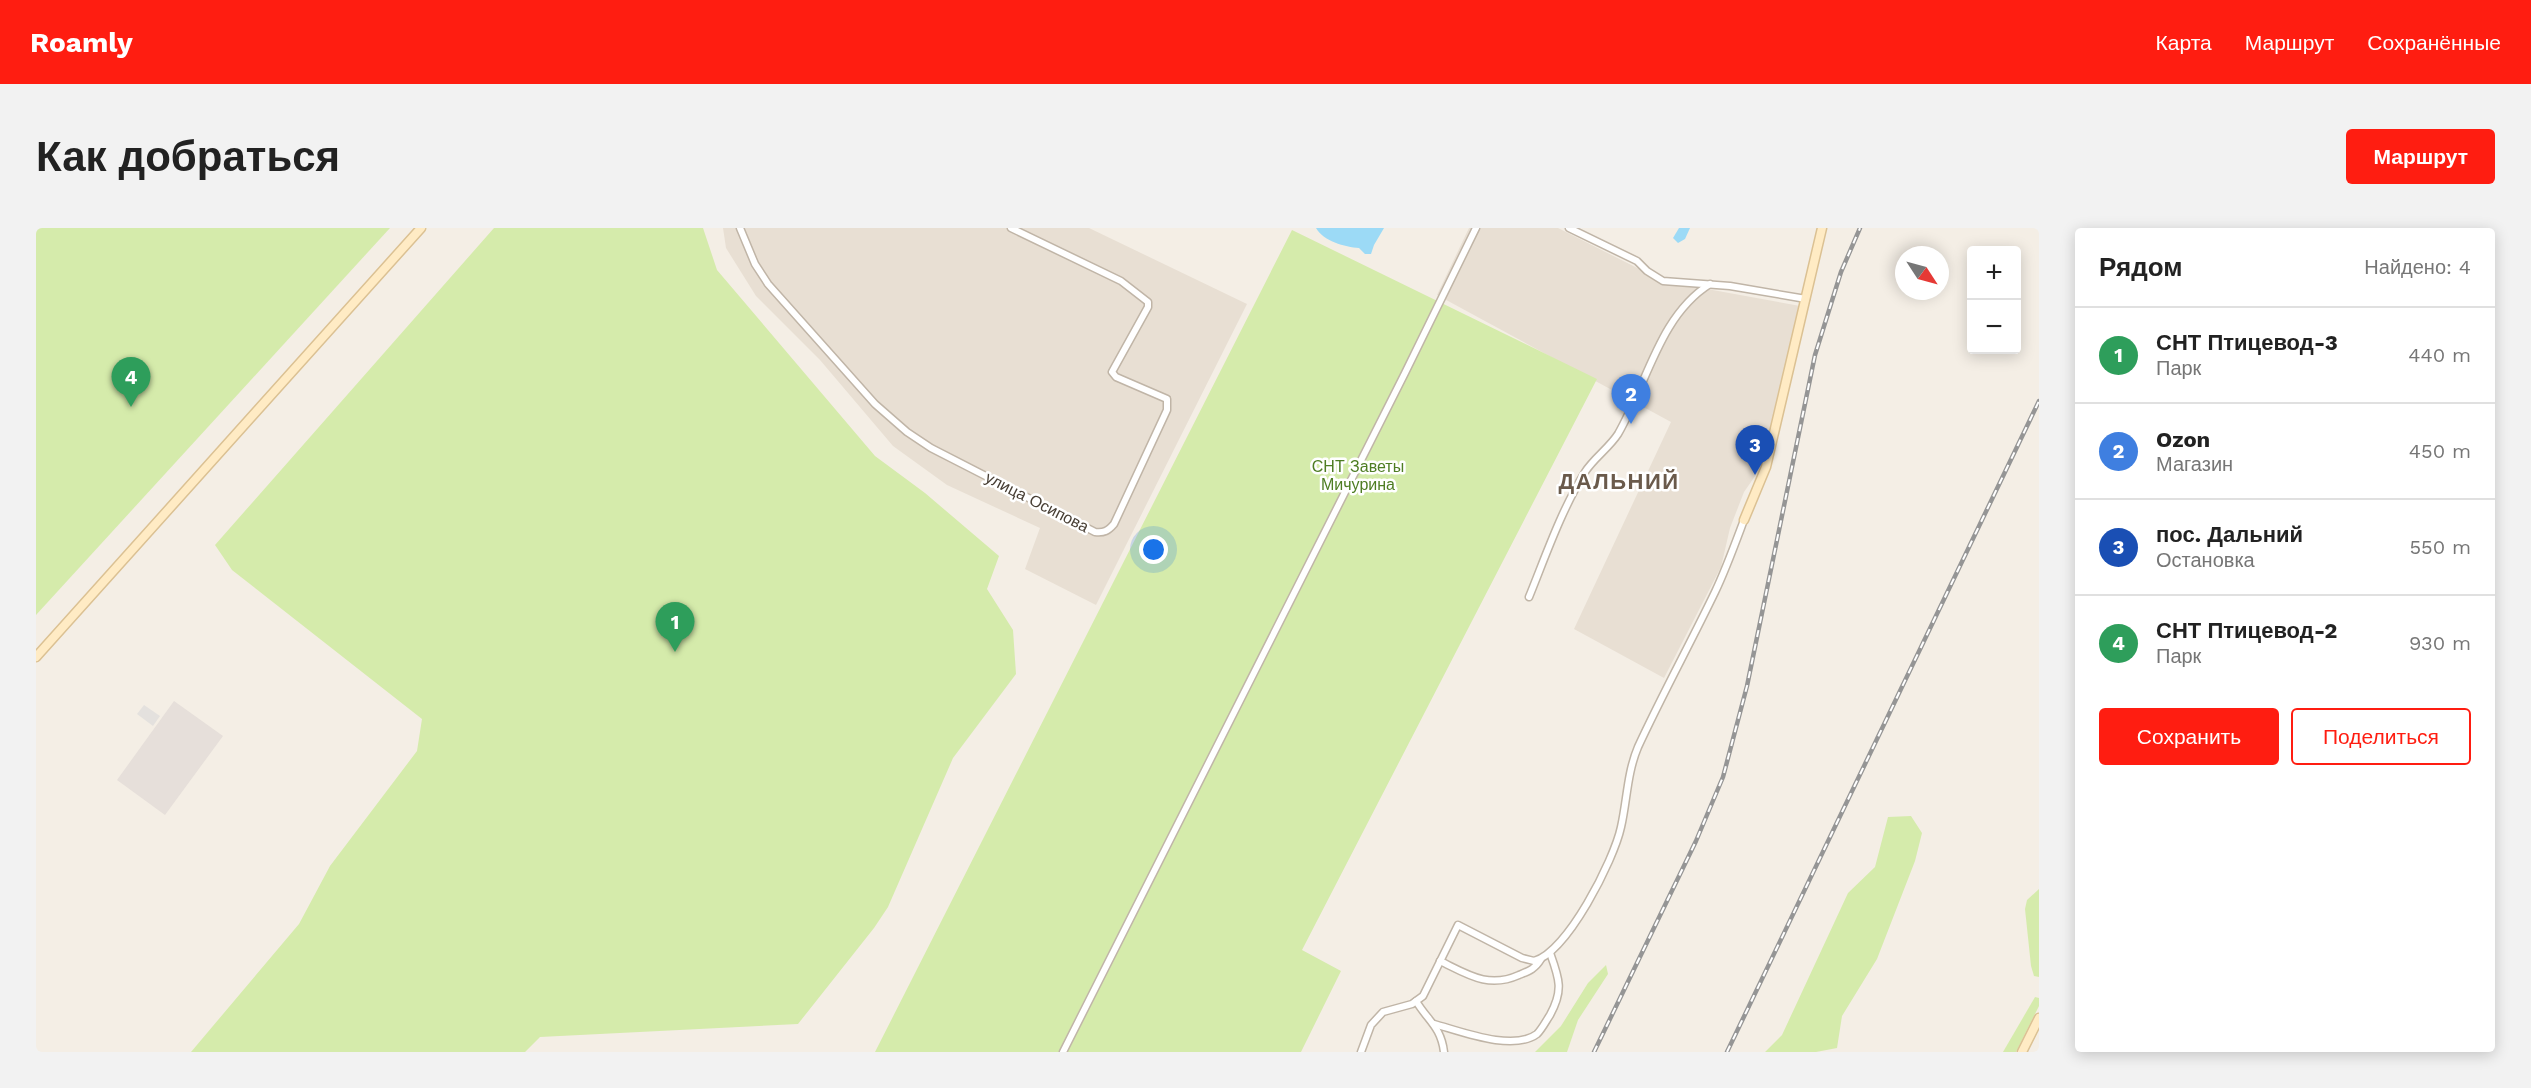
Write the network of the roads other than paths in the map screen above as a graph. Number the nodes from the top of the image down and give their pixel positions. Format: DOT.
graph roads {
  1 [pos="421,228"];
  2 [pos="740,228"];
  3 [pos="1011,228"];
  4 [pos="1476,228"];
  5 [pos="1569,228"];
  6 [pos="1822,228"];
  7 [pos="1710,284"];
  8 [pos="1806,299"];
  9 [pos="1744,520"];
  10 [pos="1529,597"];
  11 [pos="36,657"];
  12 [pos="1550,953"];
  13 [pos="1541,959"];
  14 [pos="1440,962"];
  15 [pos="1416,1001"];
  16 [pos="2039,1018"];
  17 [pos="1434,1024"];
  18 [pos="1063,1052"];
  19 [pos="1360,1052"];
  20 [pos="1444,1052"];
  21 [pos="2022,1052"];
  1 -- 11 [label="main road"];
  2 -- 3 [label="street, улица Осипова"];
  4 -- 18 [label="street"];
  5 -- 7 [label="street"];
  6 -- 8 [label="main road"];
  7 -- 8 [label="street"];
  7 -- 10 [label="street"];
  8 -- 9 [label="main road"];
  9 -- 12 [label="street"];
  12 -- 13 [label="street"];
  12 -- 17 [label="street"];
  13 -- 14 [label="street"];
  13 -- 14 [label="street"];
  14 -- 15 [label="street"];
  15 -- 17 [label="street"];
  15 -- 19 [label="street"];
  16 -- 21 [label="main road"];
  17 -- 20 [label="street"];
}
